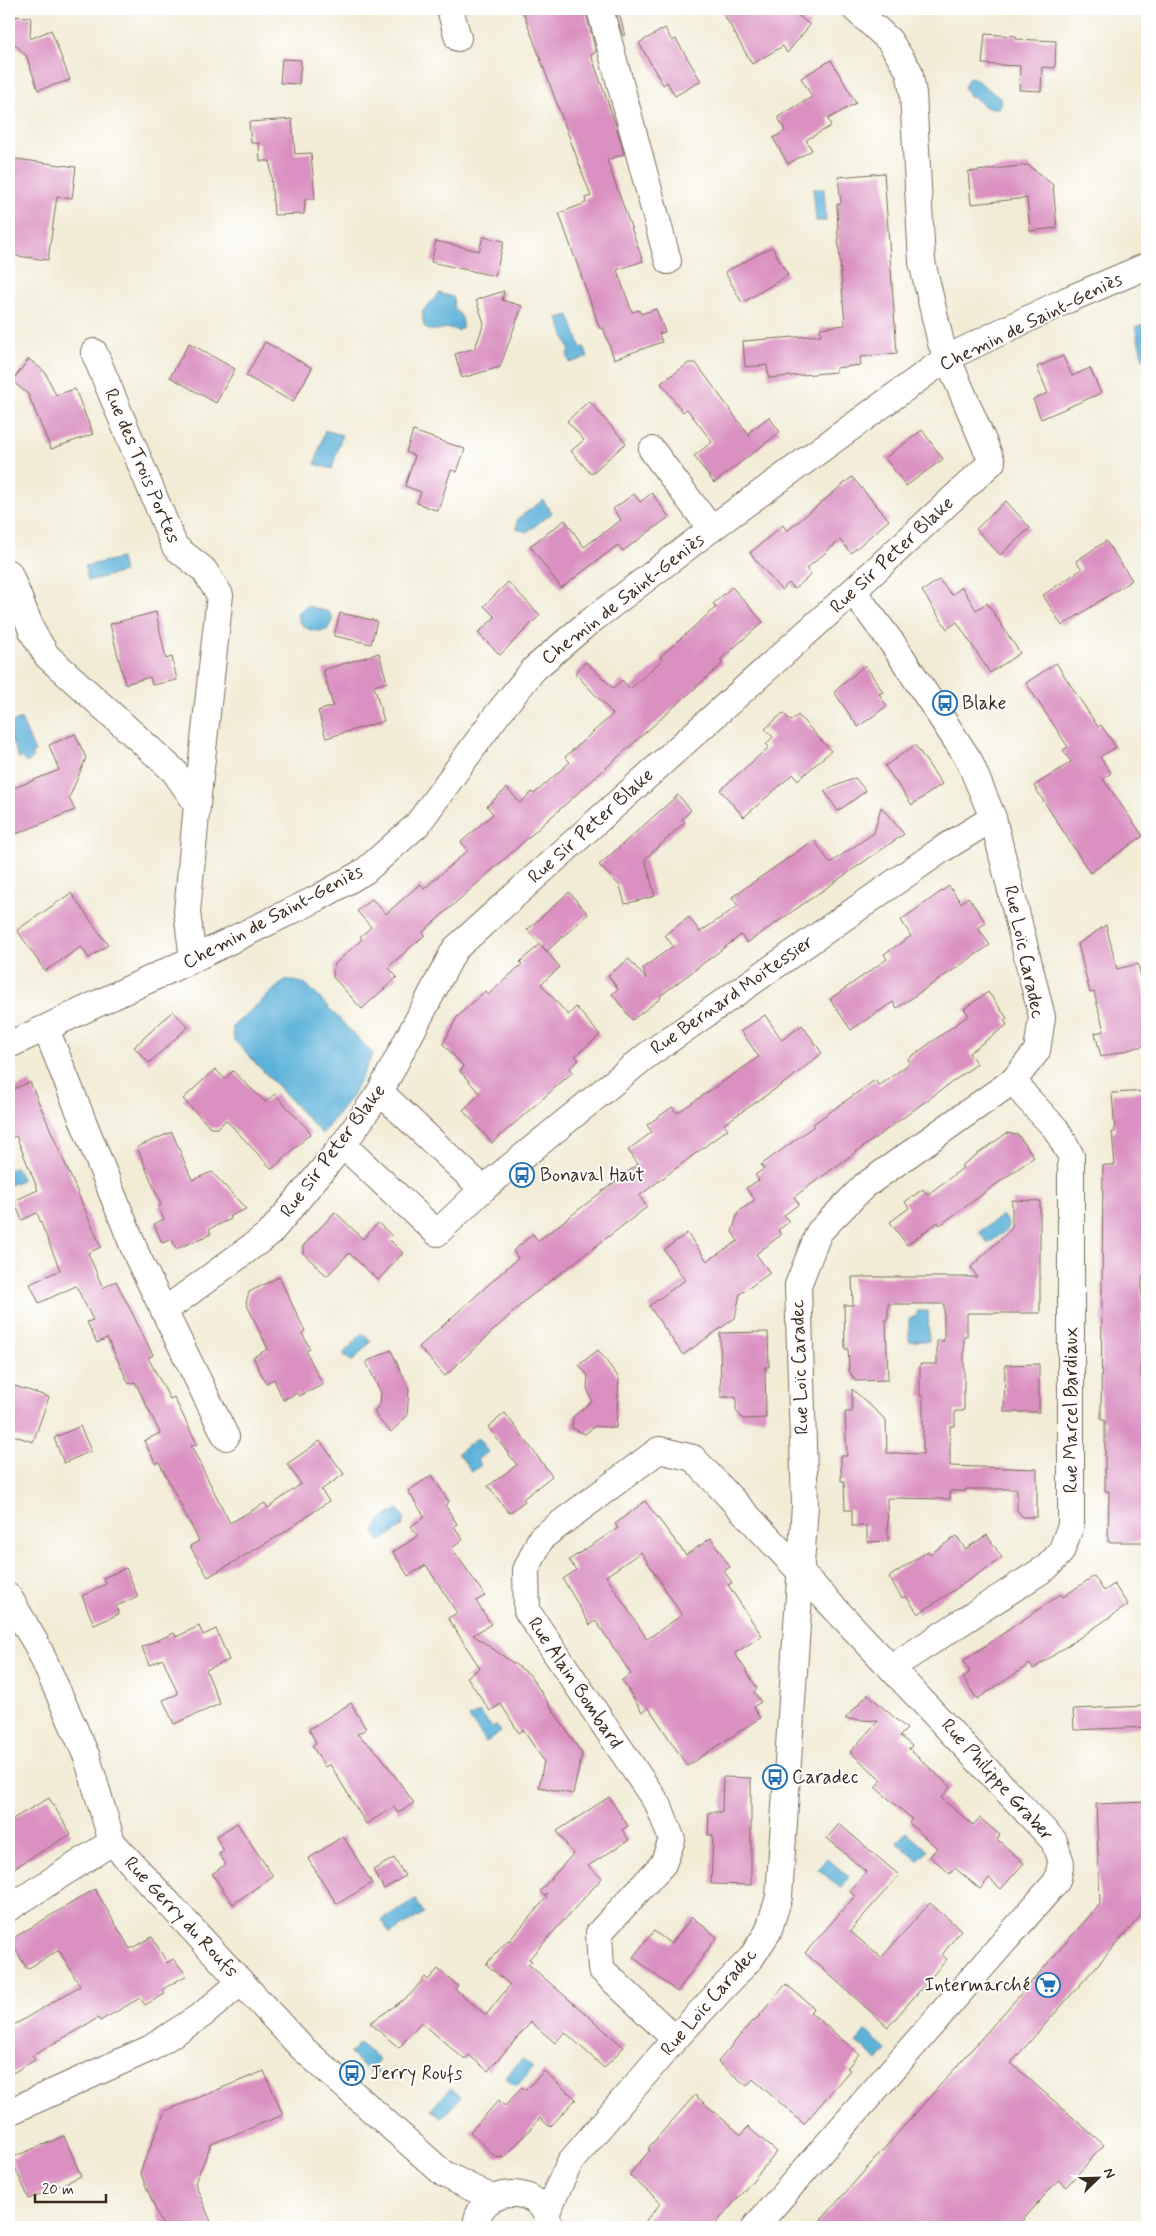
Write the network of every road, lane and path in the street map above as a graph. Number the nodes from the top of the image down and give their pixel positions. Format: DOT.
graph roads {
  1 [pos="450,9"];
  2 [pos="600,9"];
  3 [pos="855,9"];
  4 [pos="458,38"];
  5 [pos="668,261"];
  6 [pos="1147,266"];
  7 [pos="94,352"];
  8 [pos="947,358"];
  9 [pos="652,450"];
  10 [pos="711,529"];
  11 [pos="9,572"];
  12 [pos="853,591"];
  13 [pos="197,804"];
  14 [pos="993,818"];
  15 [pos="193,959"];
  16 [pos="46,1029"];
  17 [pos="9,1045"];
  18 [pos="1014,1080"];
  19 [pos="380,1092"];
  20 [pos="343,1145"];
  21 [pos="483,1189"];
  22 [pos="164,1311"];
  23 [pos="226,1437"];
  24 [pos="802,1573"];
  25 [pos="9,1597"];
  26 [pos="892,1667"];
  27 [pos="112,1842"];
  28 [pos="9,1908"];
  29 [pos="241,1982"];
  30 [pos="676,2039"];
  31 [pos="9,2112"];
  32 [pos="570,2162"];
  33 [pos="444,2174"];
  34 [pos="523,2194"];
  35 [pos="492,2198"];
  36 [pos="547,2220"];
  37 [pos="476,2226"];
  38 [pos="755,2227"];
  1 -- 4 [label="street"];
  2 -- 5 [label="street"];
  3 -- 8 [label="street"];
  6 -- 8 [label="street, Chemin de Saint-Geniès"];
  7 -- 13 [label="street, Rue des Trois Portes"];
  8 -- 10 [label="street, Chemin de Saint-Geniès"];
  8 -- 12 [label="street, Rue Sir Peter Blake"];
  9 -- 10 [label="street"];
  10 -- 15 [label="street, Chemin de Saint-Geniès"];
  11 -- 13 [label="street"];
  12 -- 14 [label="street, Rue Loïc Caradec"];
  12 -- 19 [label="street, Rue Sir Peter Blake"];
  13 -- 15 [label="street, Rue des Trois Portes"];
  14 -- 18 [label="street, Rue Loïc Caradec"];
  14 -- 21 [label="street, Rue Bernard Moitessier"];
  15 -- 16 [label="street, Chemin de Saint-Geniès"];
  16 -- 17 [label="street, Chemin de Saint-Geniès"];
  16 -- 22 [label="street"];
  18 -- 24 [label="street, Rue Loïc Caradec"];
  18 -- 26 [label="street, Rue Marcel Bardiaux"];
  19 -- 20 [label="street, Rue Sir Peter Blake"];
  19 -- 21 [label="street"];
  20 -- 21 [label="street, Rue Bernard Moitessier"];
  20 -- 22 [label="street, Rue Sir Peter Blake"];
  22 -- 23 [label="street"];
  24 -- 26 [label="street, Rue Philippe Graber"];
  24 -- 30 [label="street, Rue Loïc Caradec"];
  24 -- 30 [label="street, Rue Alain Bombard"];
  25 -- 27 [label="street, Rue Gerry du Roufs"];
  26 -- 38 [label="street, Rue Philippe Graber"];
  27 -- 28 [label="street"];
  27 -- 29 [label="street, Rue Gerry du Roufs"];
  29 -- 31 [label="street"];
  29 -- 33 [label="street, Rue Gerry du Roufs"];
  30 -- 32 [label="street, Rue Loïc Caradec"];
  32 -- 34 [label="street, Rue Loïc Caradec"];
  32 -- 36 [label="street, Rue Loïc Caradec"];
  33 -- 35 [label="street, Rue Gerry du Roufs"];
  33 -- 37 [label="street, Rue Gerry du Roufs"];
  34 -- 35 [label="street"];
  34 -- 36 [label="street"];
  35 -- 37 [label="street"];
}
